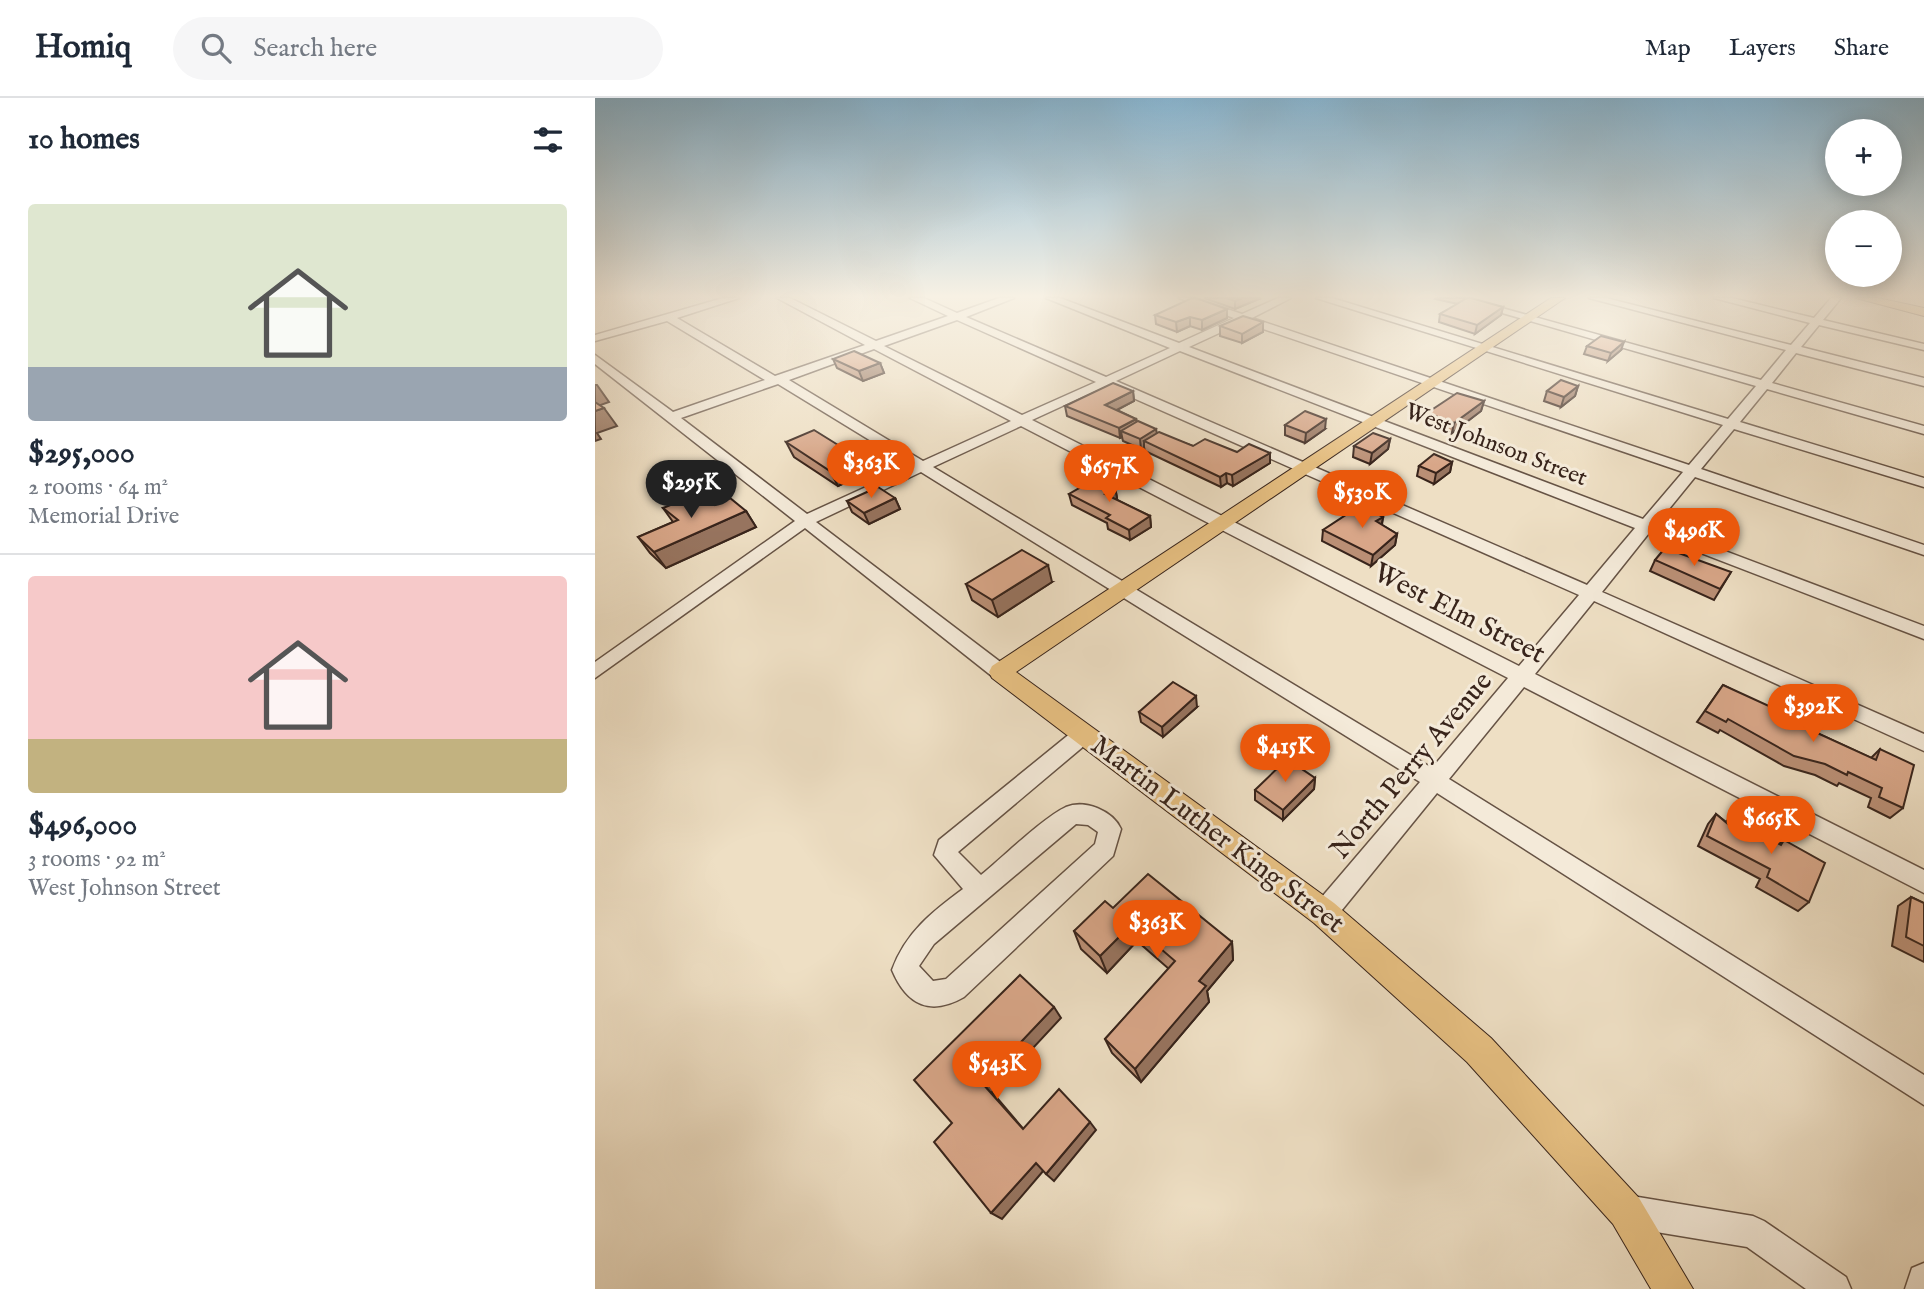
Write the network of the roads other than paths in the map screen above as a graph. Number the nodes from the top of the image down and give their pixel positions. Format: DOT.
graph roads {
  1 [pos="731,354"];
  2 [pos="852,354"];
  3 [pos="893,354"];
  4 [pos="1043,354"];
  5 [pos="1167,354"];
  6 [pos="1198,354"];
  7 [pos="1344,354"];
  8 [pos="1477,354"];
  9 [pos="1503,354"];
  10 [pos="1654,354"];
  11 [pos="1789,354"];
  12 [pos="1811,354"];
  13 [pos="597,363"];
  14 [pos="777,380"];
  15 [pos="1108,381"];
  16 [pos="1924,382"];
  17 [pos="1431,384"];
  18 [pos="1764,385"];
  19 [pos="672,417"];
  20 [pos="1023,421"];
  21 [pos="1376,421"];
  22 [pos="1731,423"];
  23 [pos="1924,430"];
  24 [pos="922,467"];
  25 [pos="1305,468"];
  26 [pos="1691,471"];
  27 [pos="1924,483"];
  28 [pos="806,522"];
  29 [pos="1222,523"];
  30 [pos="1647,525"];
  31 [pos="1924,550"];
  32 [pos="1121,591"];
  33 [pos="1590,593"];
  34 [pos="1924,633"];
  35 [pos="595,671"];
  36 [pos="1000,672"];
  37 [pos="1522,675"];
  38 [pos="1084,734"];
  39 [pos="1924,743"];
  40 [pos="1434,780"];
  41 [pos="1924,882"];
  42 [pos="980,890"];
  43 [pos="1324,913"];
  44 [pos="1924,1091"];
  45 [pos="1626,1211"];
  46 [pos="1924,1280"];
  47 [pos="1673,1289"];
  48 [pos="1833,1289"];
  49 [pos="1922,1289"];
  1 -- 14 [label="street"];
  2 -- 14 [label="street"];
  3 -- 20 [label="street, West Elm Street"];
  4 -- 15 [label="street"];
  5 -- 15 [label="street"];
  6 -- 21 [label="street, West Johnson Street"];
  7 -- 17 [label="street"];
  8 -- 17 [label="main road"];
  9 -- 22 [label="street"];
  10 -- 18 [label="street"];
  11 -- 18 [label="street, North Perry Avenue"];
  12 -- 16 [label="street"];
  13 -- 19 [label="street, Martin Luther King Street"];
  14 -- 19 [label="street"];
  14 -- 24 [label="street"];
  15 -- 20 [label="street"];
  15 -- 25 [label="street"];
  17 -- 21 [label="main road"];
  17 -- 26 [label="street"];
  18 -- 22 [label="street, North Perry Avenue"];
  18 -- 23 [label="street"];
  19 -- 28 [label="street, Martin Luther King Street"];
  20 -- 24 [label="street"];
  20 -- 29 [label="street, West Elm Street"];
  21 -- 25 [label="main road"];
  21 -- 30 [label="street, West Johnson Street"];
  22 -- 26 [label="street, North Perry Avenue"];
  22 -- 27 [label="street"];
  24 -- 28 [label="street"];
  24 -- 32 [label="street"];
  25 -- 29 [label="main road"];
  25 -- 33 [label="street"];
  26 -- 30 [label="street, North Perry Avenue"];
  26 -- 31 [label="street"];
  28 -- 35 [label="street"];
  28 -- 36 [label="street, Martin Luther King Street"];
  29 -- 32 [label="main road"];
  29 -- 37 [label="street, West Elm Street"];
  30 -- 33 [label="street, North Perry Avenue"];
  30 -- 34 [label="street, West Johnson Street"];
  32 -- 36 [label="main road"];
  32 -- 40 [label="street"];
  33 -- 37 [label="street, North Perry Avenue"];
  33 -- 39 [label="street"];
  36 -- 38 [label="main road, Martin Luther King Street"];
  37 -- 40 [label="street, North Perry Avenue"];
  37 -- 41 [label="street, West Elm Street"];
  38 -- 42 [label="street"];
  38 -- 43 [label="main road, Martin Luther King Street"];
  40 -- 43 [label="street, North Perry Avenue"];
  40 -- 44 [label="street"];
  42 -- 42 [label="street"];
  43 -- 45 [label="main road, Martin Luther King Street"];
  45 -- 47 [label="main road, Martin Luther King Street"];
  45 -- 48 [label="street"];
  46 -- 49 [label="street"];
}
